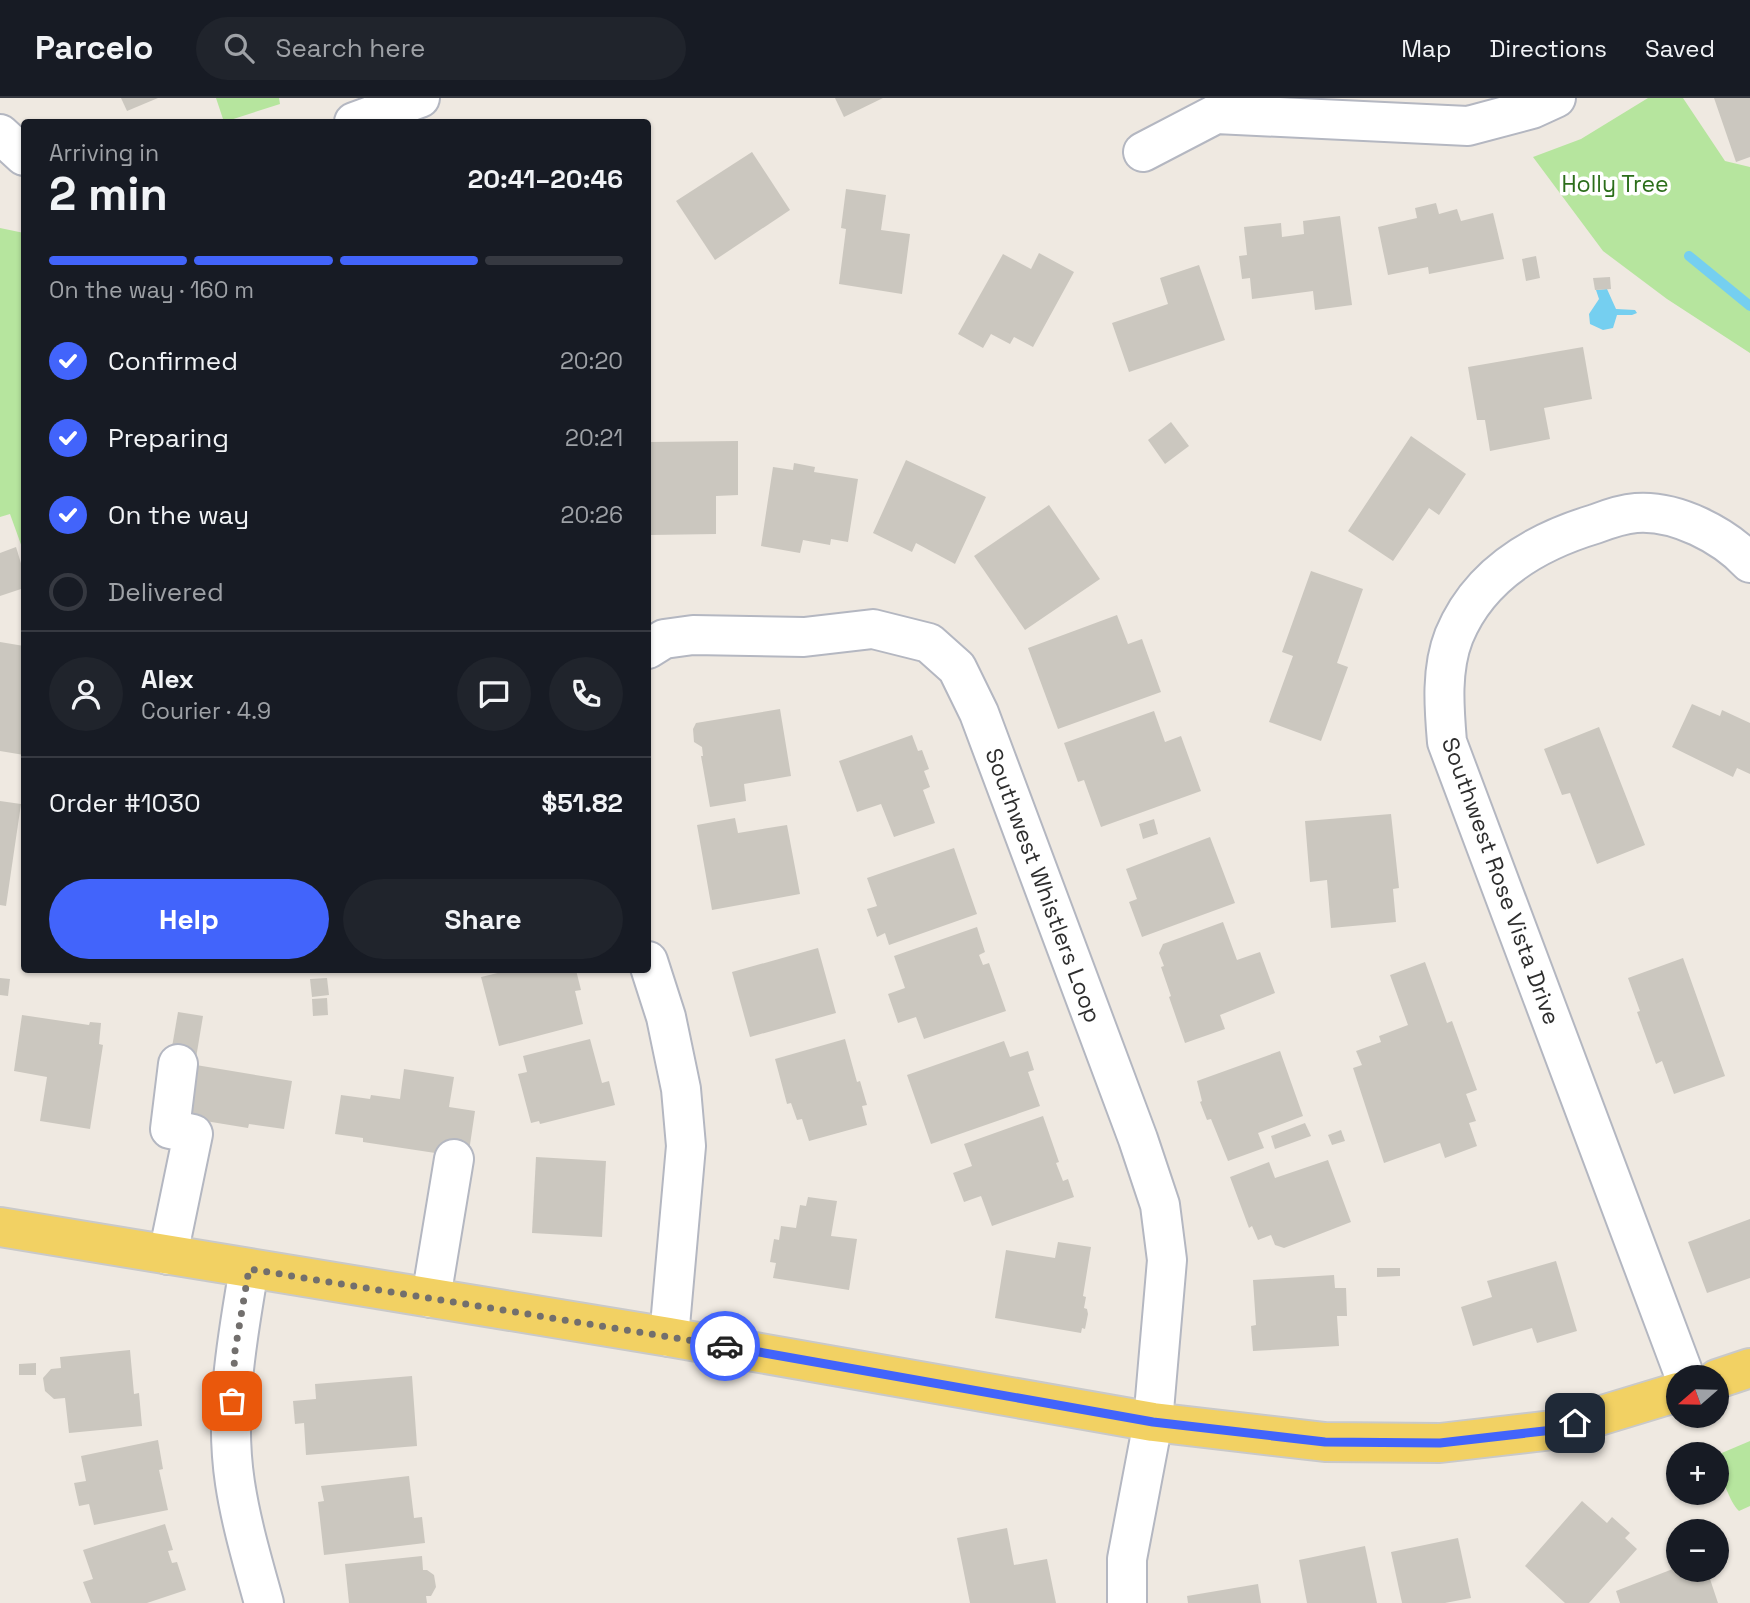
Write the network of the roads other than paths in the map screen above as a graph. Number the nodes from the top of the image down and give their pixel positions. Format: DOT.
graph roads {
  1 [pos="421,98"];
  2 [pos="1556,98"];
  3 [pos="362,119"];
  4 [pos="0,134"];
  5 [pos="1143,152"];
  6 [pos="21,153"];
  7 [pos="1750,563"];
  8 [pos="651,647"];
  9 [pos="651,970"];
  10 [pos="178,1064"];
  11 [pos="454,1159"];
  12 [pos="0,1227"];
  13 [pos="168,1255"];
  14 [pos="249,1269"];
  15 [pos="431,1298"];
  16 [pos="669,1337"];
  17 [pos="1681,1365"];
  18 [pos="1750,1368"];
  19 [pos="1729,1375"];
  20 [pos="1666,1396"];
  21 [pos="1153,1422"];
  22 [pos="264,1603"];
  23 [pos="1127,1603"];
  1 -- 3 [label="street"];
  2 -- 5 [label="street"];
  4 -- 6 [label="street"];
  7 -- 17 [label="street, Southwest Rose Vista Drive"];
  8 -- 21 [label="street, Southwest Whistlers Loop"];
  9 -- 16 [label="street"];
  10 -- 13 [label="street"];
  11 -- 15 [label="street"];
  12 -- 13 [label="main road"];
  13 -- 14 [label="main road"];
  14 -- 15 [label="main road"];
  14 -- 22 [label="street"];
  15 -- 16 [label="main road"];
  16 -- 21 [label="main road"];
  18 -- 19 [label="main road"];
  20 -- 21 [label="main road"];
  21 -- 23 [label="street, Southwest Whistlers Loop"];
}
